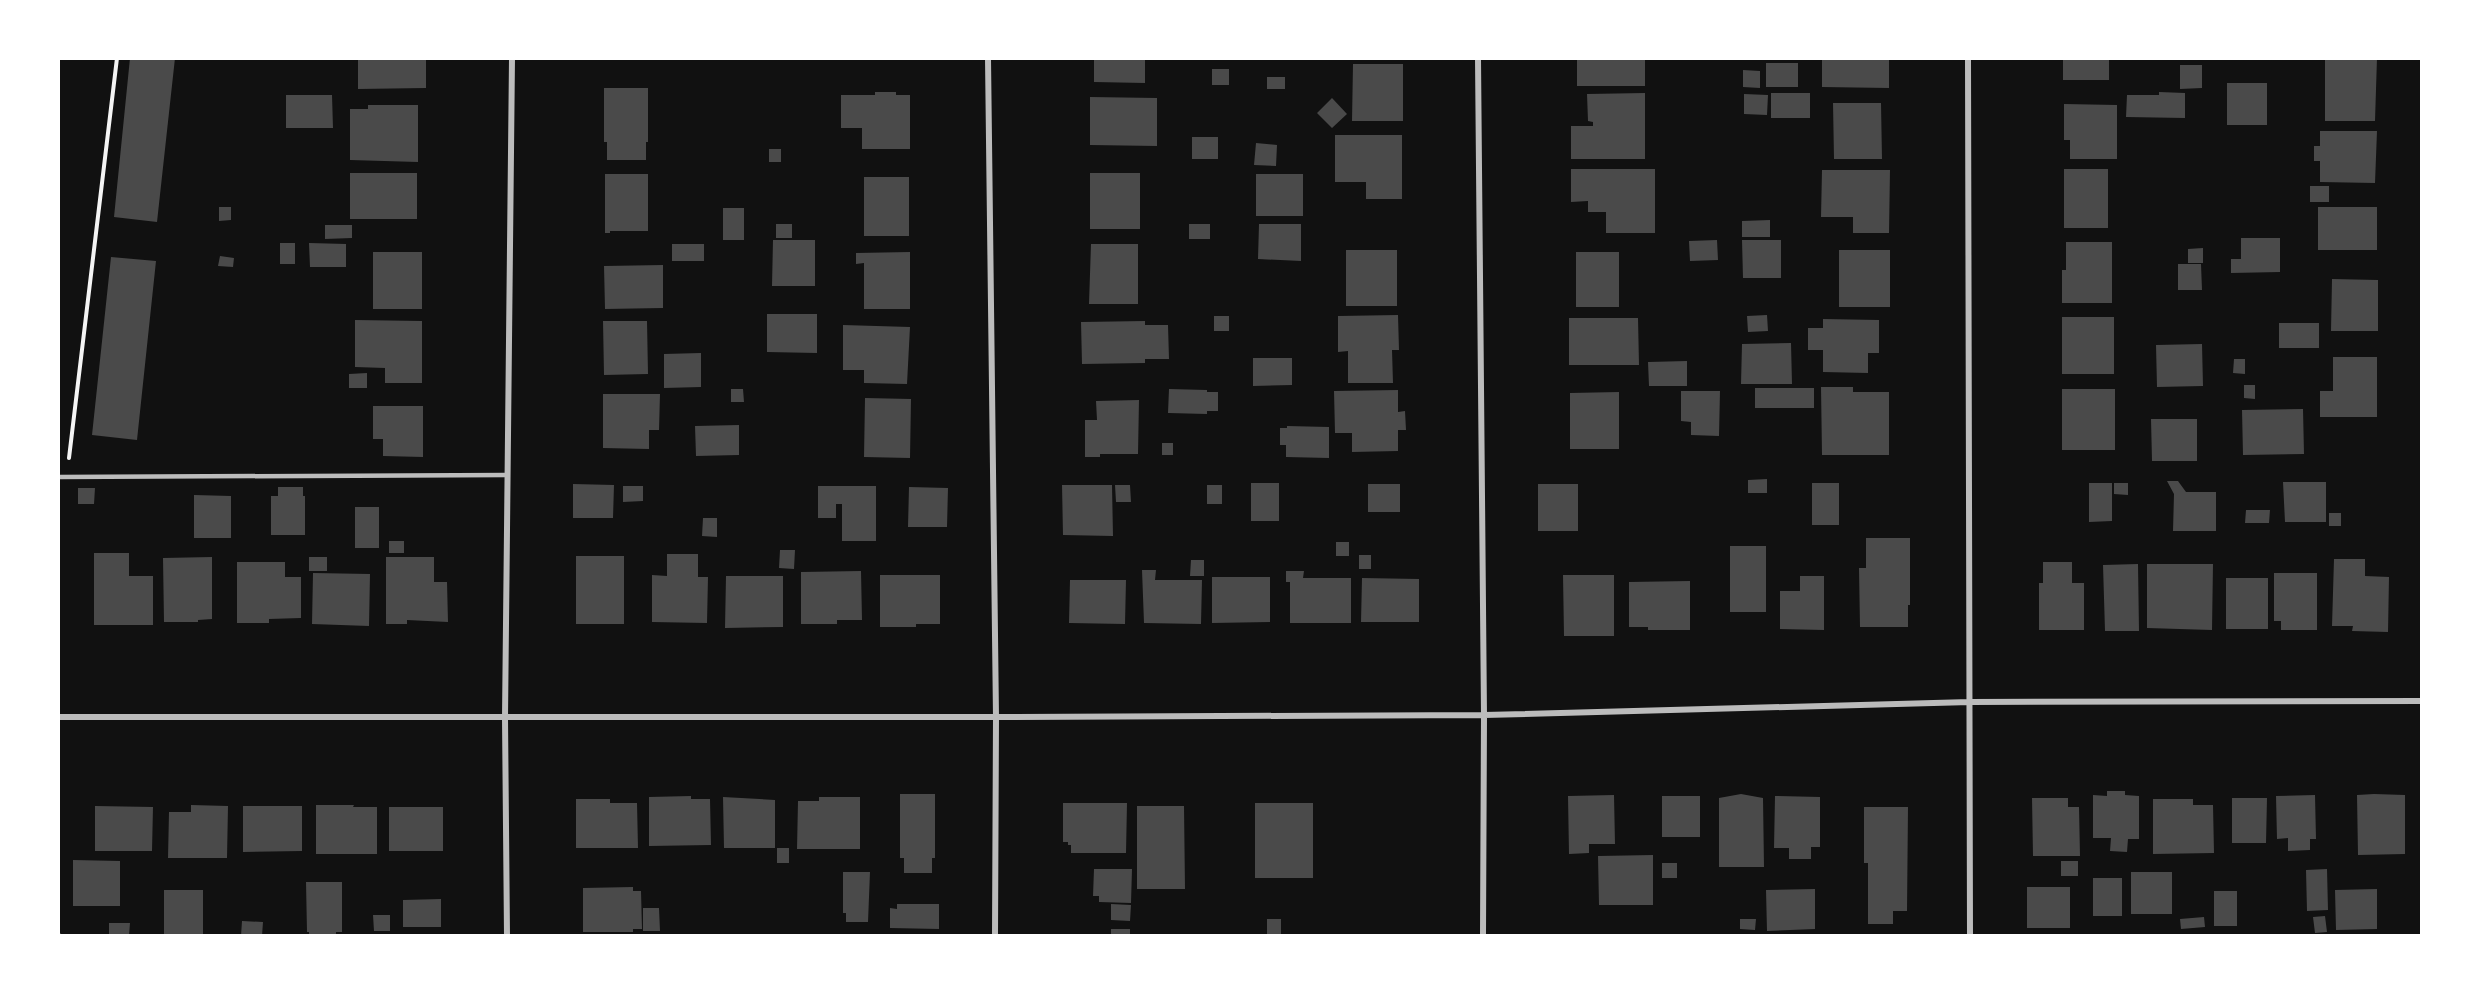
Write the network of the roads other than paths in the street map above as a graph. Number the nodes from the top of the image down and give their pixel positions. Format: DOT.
graph roads {
  1 [pos="512,58"];
  2 [pos="988,58"];
  3 [pos="1478,58"];
  4 [pos="1968,58"];
  5 [pos="507,475"];
  6 [pos="58,477"];
  7 [pos="2421,701"];
  8 [pos="1970,702"];
  9 [pos="1484,715"];
  10 [pos="58,717"];
  11 [pos="996,717"];
  12 [pos="505,718"];
  13 [pos="507,936"];
  14 [pos="995,936"];
  15 [pos="1483,936"];
  16 [pos="1970,936"];
  1 -- 5 [label="street"];
  2 -- 11 [label="street"];
  3 -- 9 [label="street"];
  4 -- 8 [label="street"];
  5 -- 6 [label="lane"];
  5 -- 12 [label="street"];
  7 -- 8 [label="street"];
  8 -- 9 [label="street"];
  8 -- 16 [label="street"];
  9 -- 11 [label="street"];
  9 -- 15 [label="street"];
  10 -- 12 [label="street"];
  11 -- 12 [label="street"];
  11 -- 14 [label="street"];
  12 -- 13 [label="street"];
}
